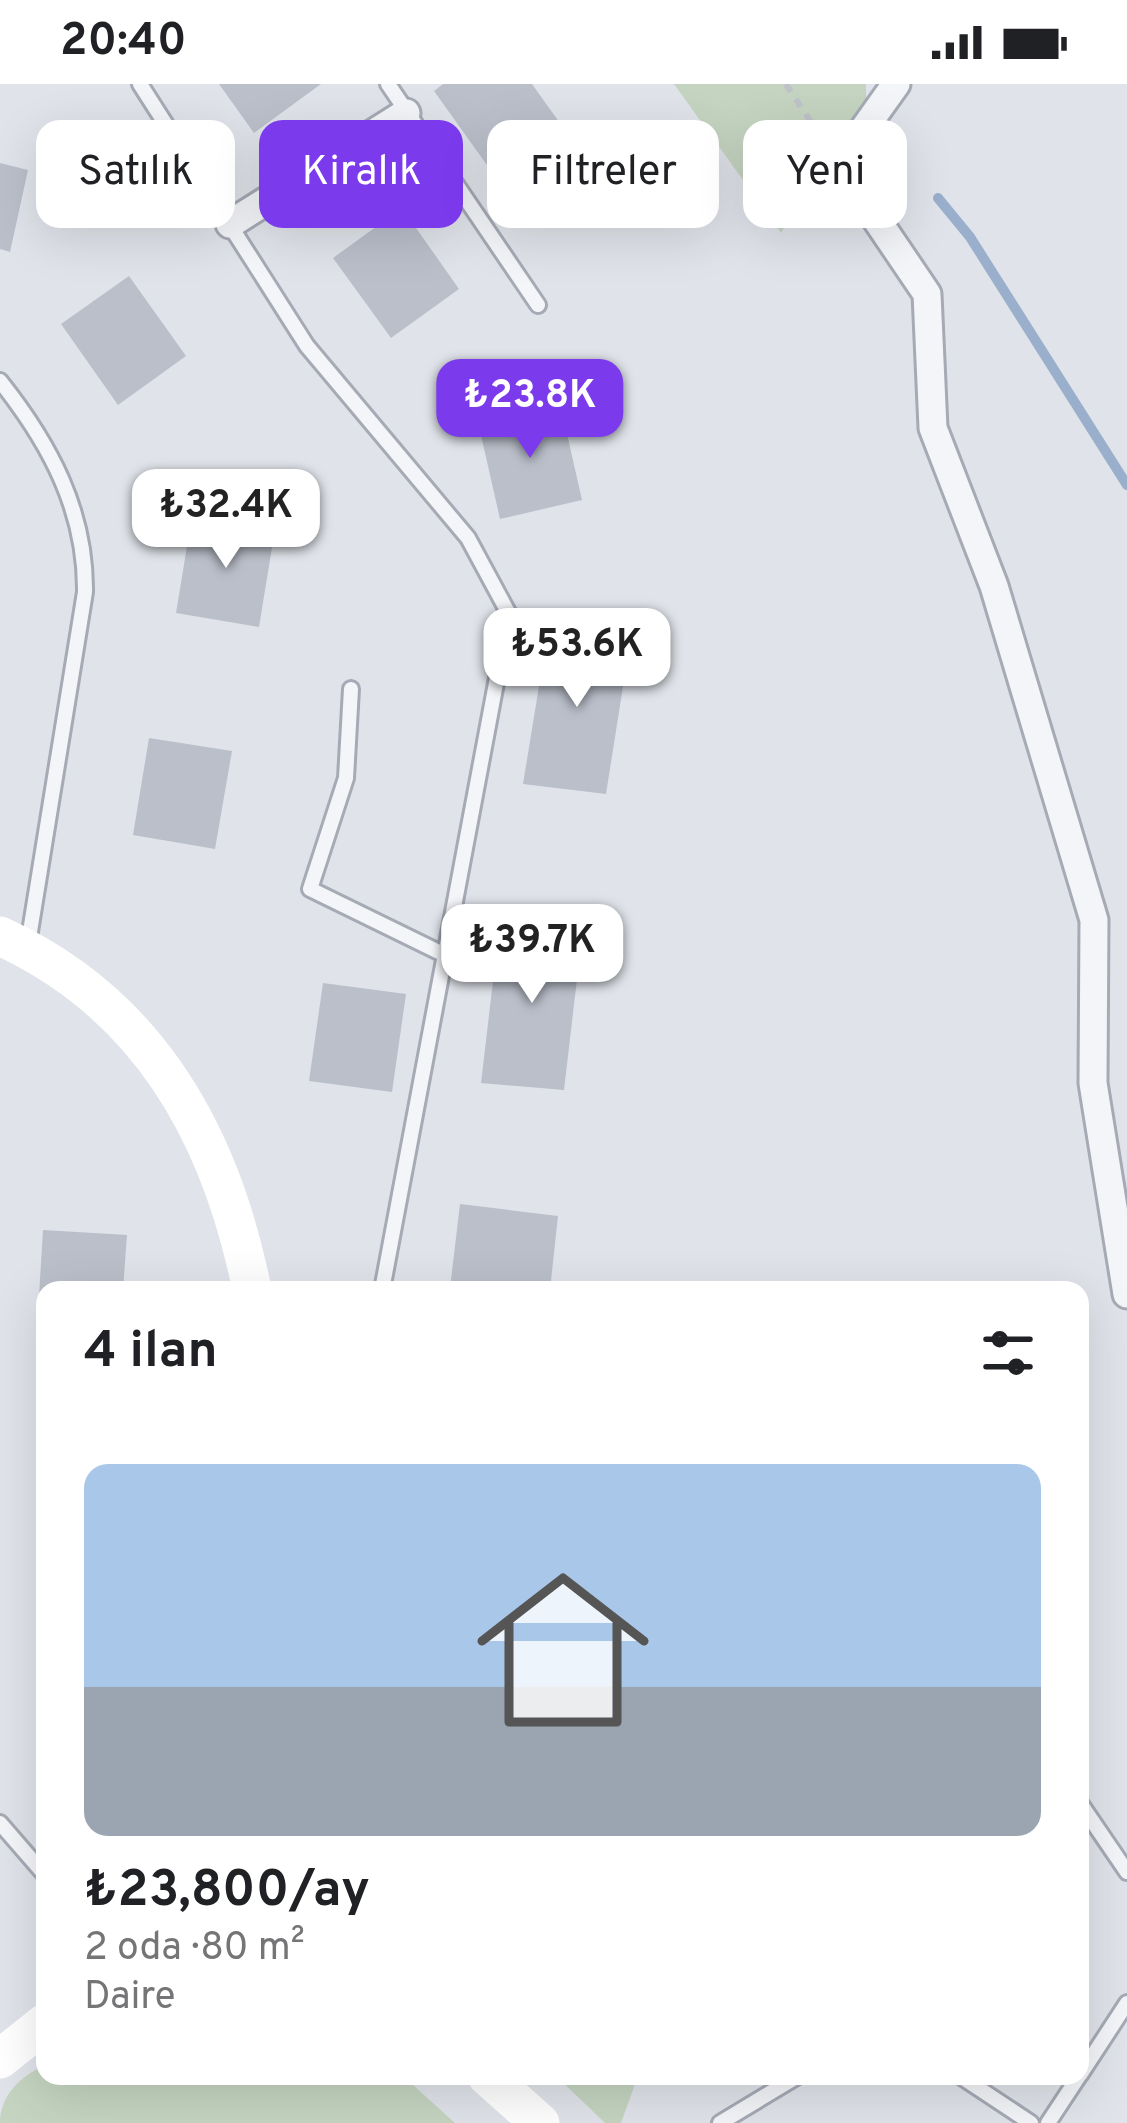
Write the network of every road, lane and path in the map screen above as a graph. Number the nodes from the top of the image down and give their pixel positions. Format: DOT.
graph roads {
  1 [pos="140,84"];
  2 [pos="388,84"];
  3 [pos="786,84"];
  4 [pos="896,84"];
  5 [pos="406,113"];
  6 [pos="163,120"];
  7 [pos="810,120"];
  8 [pos="870,120"];
  9 [pos="235,221"];
  10 [pos="233,228"];
  11 [pos="882,228"];
  12 [pos="538,305"];
  13 [pos="0,381"];
  14 [pos="351,689"];
  15 [pos="14,943"];
  16 [pos="447,956"];
  17 [pos="250,1281"];
  18 [pos="384,1281"];
  19 [pos="1127,1294"];
  20 [pos="1089,1816"];
  21 [pos="0,1823"];
  22 [pos="36,1865"];
  23 [pos="1127,1872"];
  24 [pos="1127,2003"];
  25 [pos="36,2030"];
  26 [pos="0,2059"];
  27 [pos="1089,2061"];
  28 [pos="497,2085"];
  29 [pos="783,2085"];
  30 [pos="974,2085"];
  31 [pos="1073,2085"];
  32 [pos="540,2123"];
  33 [pos="720,2123"];
  34 [pos="1031,2123"];
  35 [pos="1048,2123"];
  1 -- 6 [label="lane"];
  2 -- 5 [label="lane"];
  3 -- 7 [label="path"];
  4 -- 8 [label="street"];
  5 -- 9 [label="street"];
  5 -- 12 [label="lane"];
  10 -- 16 [label="lane"];
  11 -- 19 [label="street"];
  13 -- 15 [label="lane"];
  14 -- 16 [label="lane"];
  15 -- 17 [label="street"];
  16 -- 18 [label="lane"];
  20 -- 23 [label="lane"];
  21 -- 22 [label="lane"];
  24 -- 27 [label="lane"];
  25 -- 26 [label="street"];
  28 -- 32 [label="street"];
  29 -- 33 [label="lane"];
  30 -- 34 [label="lane"];
  31 -- 35 [label="lane"];
}
